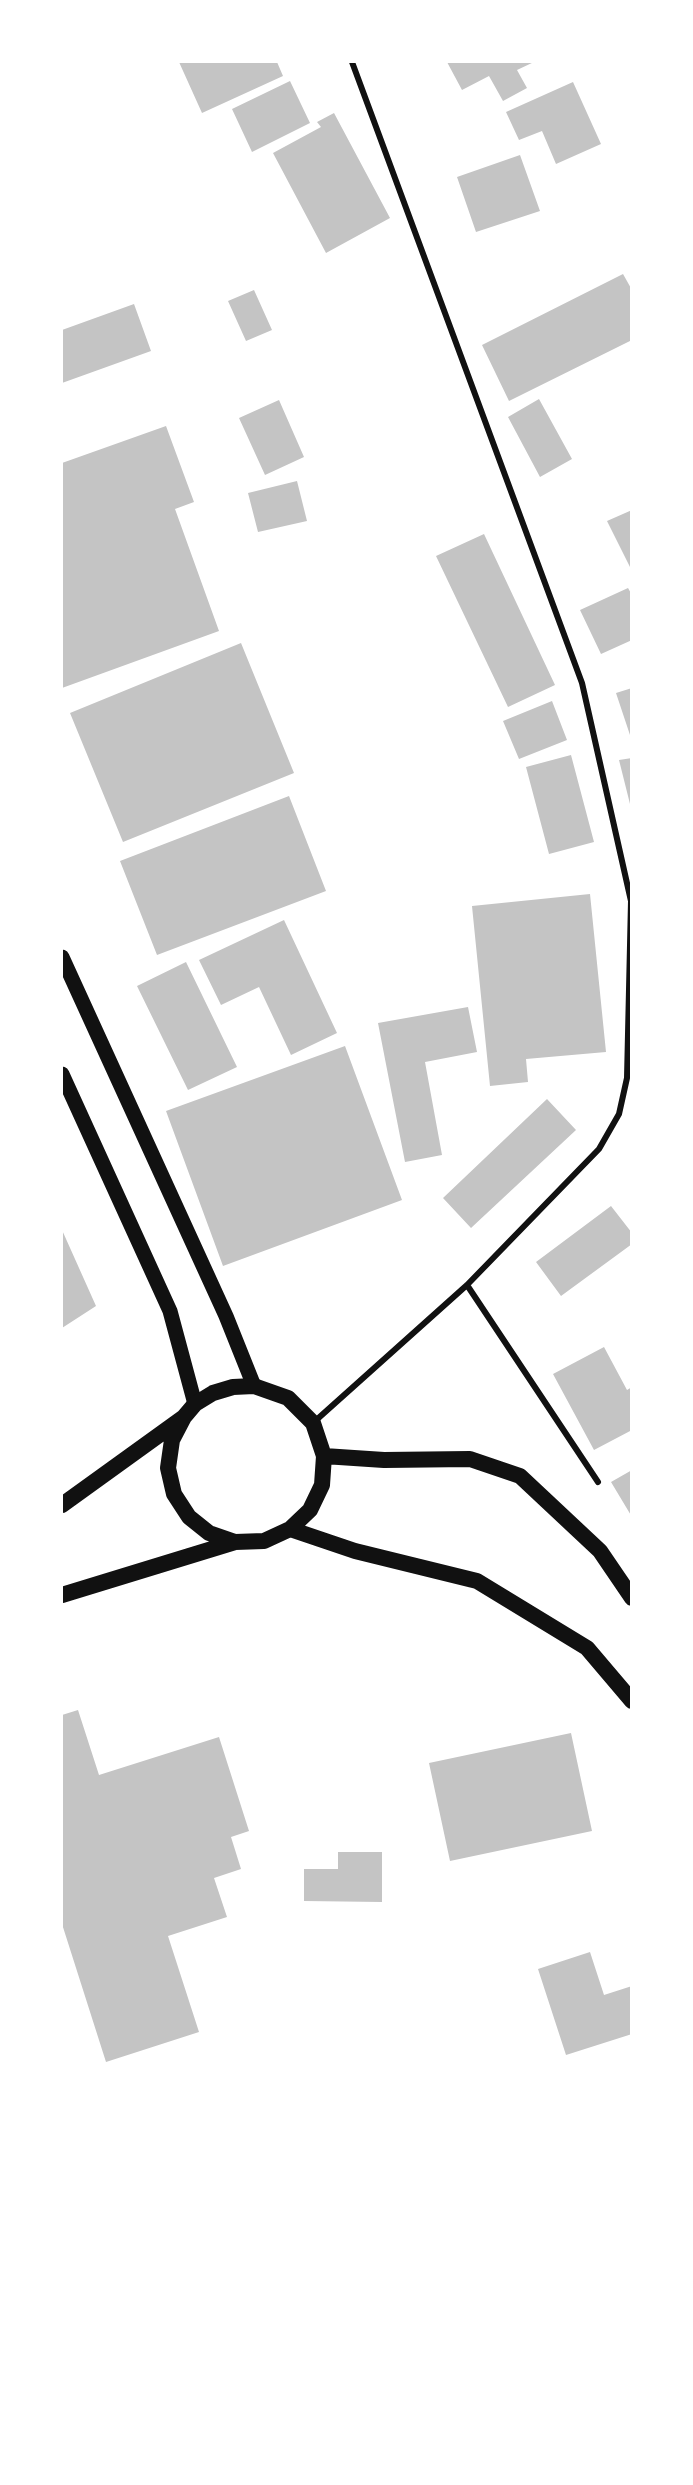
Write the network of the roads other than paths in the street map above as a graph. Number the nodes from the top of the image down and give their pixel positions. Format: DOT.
graph roads {
  1 [pos="352,62"];
  2 [pos="62,957"];
  3 [pos="62,1074"];
  4 [pos="467,1285"];
  5 [pos="254,1386"];
  6 [pos="190,1411"];
  7 [pos="313,1423"];
  8 [pos="324,1456"];
  9 [pos="598,1482"];
  10 [pos="62,1504"];
  11 [pos="290,1529"];
  12 [pos="235,1542"];
  13 [pos="62,1595"];
  14 [pos="632,1598"];
  15 [pos="632,1701"];
  1 -- 4 [label="street"];
  2 -- 5 [label="main road"];
  3 -- 6 [label="main road"];
  4 -- 7 [label="street"];
  4 -- 9 [label="street"];
  5 -- 6 [label="highway"];
  5 -- 7 [label="highway"];
  6 -- 10 [label="highway"];
  6 -- 12 [label="highway"];
  7 -- 8 [label="highway"];
  8 -- 11 [label="highway"];
  8 -- 14 [label="highway"];
  11 -- 12 [label="highway"];
  11 -- 15 [label="highway"];
  12 -- 13 [label="highway"];
}
